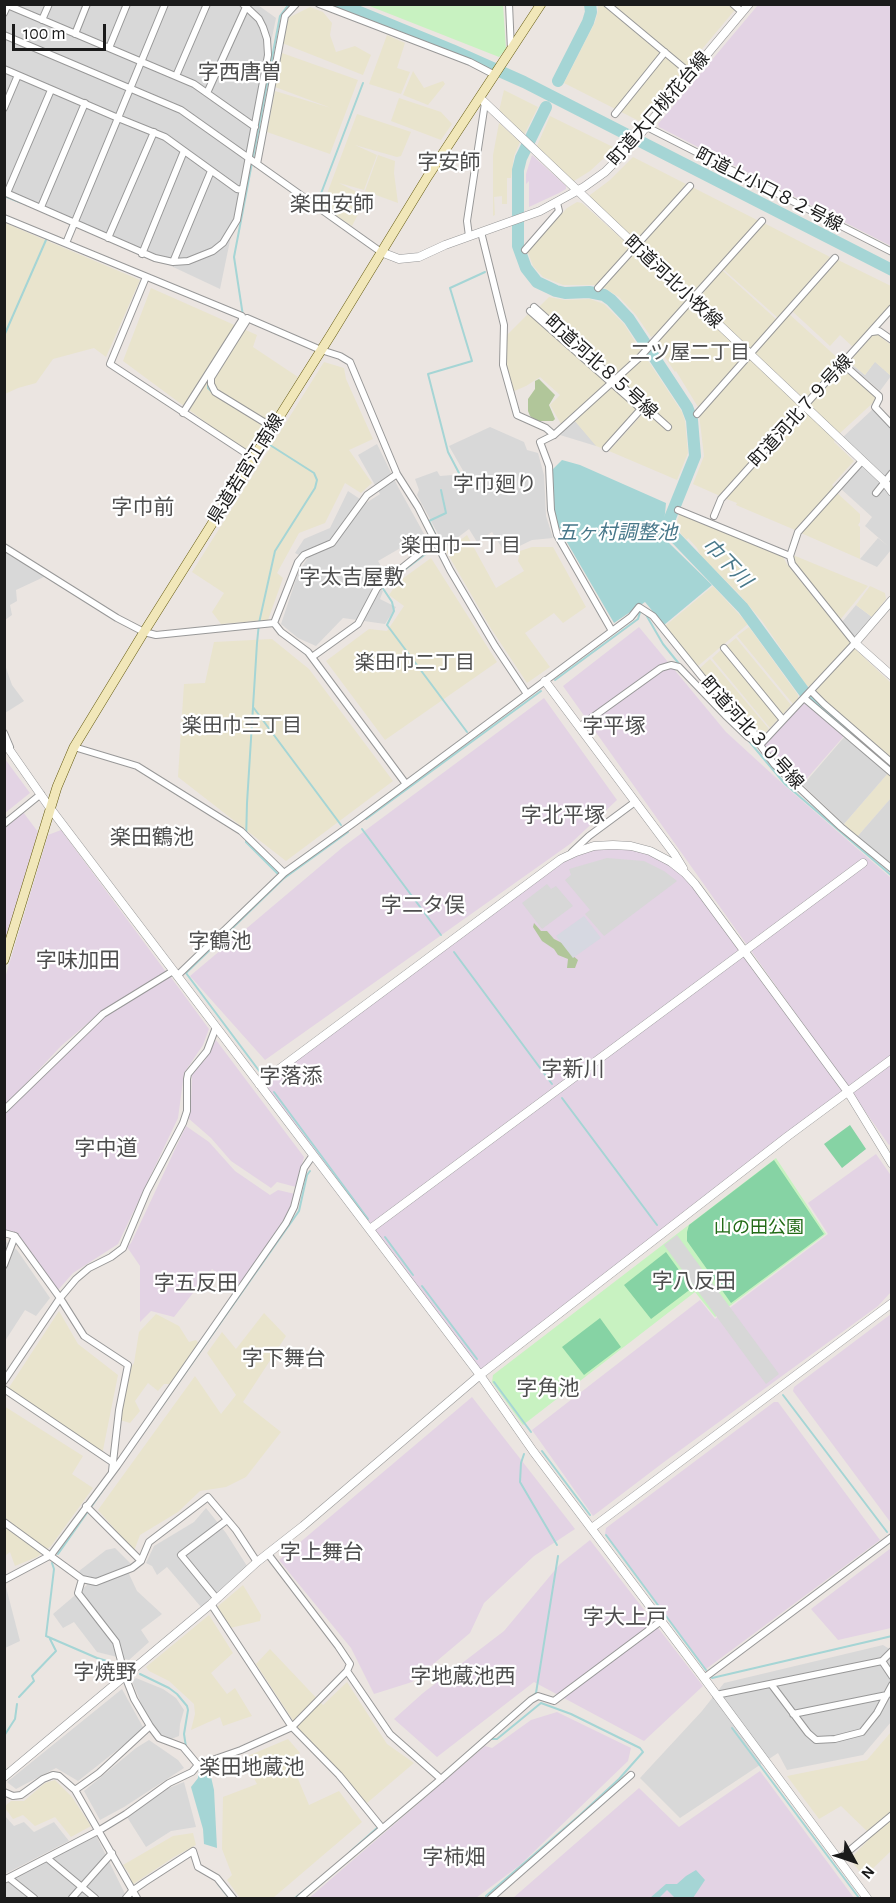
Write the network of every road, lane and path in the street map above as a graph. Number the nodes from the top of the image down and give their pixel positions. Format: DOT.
graph roads {
  1 [pos="49,4"];
  2 [pos="87,4"];
  3 [pos="127,4"];
  4 [pos="165,4"];
  5 [pos="207,4"];
  6 [pos="296,4"];
  7 [pos="319,4"];
  8 [pos="509,4"];
  9 [pos="541,4"];
  10 [pos="608,4"];
  11 [pos="733,4"];
  12 [pos="749,4"];
  13 [pos="7,5"];
  14 [pos="245,6"];
  15 [pos="742,12"];
  16 [pos="4,13"];
  17 [pos="42,20"];
  18 [pos="75,34"];
  19 [pos="4,35"];
  20 [pos="109,48"];
  21 [pos="511,51"];
  22 [pos="665,52"];
  23 [pos="141,62"];
  24 [pos="4,69"];
  25 [pos="691,74"];
  26 [pos="18,75"];
  27 [pos="495,75"];
  28 [pos="176,76"];
  29 [pos="130,88"];
  30 [pos="51,90"];
  31 [pos="207,93"];
  32 [pos="482,100"];
  33 [pos="85,103"];
  34 [pos="4,108"];
  35 [pos="615,114"];
  36 [pos="118,118"];
  37 [pos="255,127"];
  38 [pos="644,130"];
  39 [pos="153,132"];
  40 [pos="184,151"];
  41 [pos="249,158"];
  42 [pos="257,164"];
  43 [pos="211,171"];
  44 [pos="690,186"];
  45 [pos="242,189"];
  46 [pos="577,192"];
  47 [pos="6,193"];
  48 [pos="557,203"];
  49 [pos="41,207"];
  50 [pos="4,218"];
  51 [pos="762,221"];
  52 [pos="75,223"];
  53 [pos="481,232"];
  54 [pos="469,236"];
  55 [pos="108,238"];
  56 [pos="66,243"];
  57 [pos="635,247"];
  58 [pos="525,250"];
  59 [pos="381,252"];
  60 [pos="891,252"];
  61 [pos="142,254"];
  62 [pos="835,258"];
  63 [pos="173,262"];
  64 [pos="147,277"];
  65 [pos="598,288"];
  66 [pos="692,300"];
  67 [pos="891,308"];
  68 [pos="532,309"];
  69 [pos="872,332"];
  70 [pos="891,340"];
  71 [pos="321,350"];
  72 [pos="750,354"];
  73 [pos="843,364"];
  74 [pos="613,381"];
  75 [pos="804,406"];
  76 [pos="647,408"];
  77 [pos="183,413"];
  78 [pos="696,414"];
  79 [pos="891,424"];
  80 [pos="272,427"];
  81 [pos="668,427"];
  82 [pos="554,435"];
  83 [pos="253,458"];
  84 [pos="862,460"];
  85 [pos="891,473"];
  86 [pos="397,474"];
  87 [pos="885,482"];
  88 [pos="891,492"];
  89 [pos="876,493"];
  90 [pos="678,510"];
  91 [pos="714,516"];
  92 [pos="434,542"];
  93 [pos="4,547"];
  94 [pos="790,553"];
  95 [pos="891,600"];
  96 [pos="274,623"];
  97 [pos="612,631"];
  98 [pos="144,632"];
  99 [pos="855,643"];
  100 [pos="723,648"];
  101 [pos="312,657"];
  102 [pos="891,676"];
  103 [pos="545,681"];
  104 [pos="527,694"];
  105 [pos="807,694"];
  106 [pos="783,720"];
  107 [pos="579,727"];
  108 [pos="4,733"];
  109 [pos="4,742"];
  110 [pos="760,745"];
  111 [pos="74,747"];
  112 [pos="13,753"];
  113 [pos="891,763"];
  114 [pos="891,773"];
  115 [pos="406,784"];
  116 [pos="41,794"];
  117 [pos="635,802"];
  118 [pos="50,808"];
  119 [pos="4,824"];
  120 [pos="570,854"];
  121 [pos="863,863"];
  122 [pos="891,869"];
  123 [pos="284,873"];
  124 [pos="685,873"];
  125 [pos="745,951"];
  126 [pos="4,960"];
  127 [pos="175,974"];
  128 [pos="216,1027"];
  129 [pos="891,1059"];
  130 [pos="259,1084"];
  131 [pos="848,1092"];
  132 [pos="4,1110"];
  133 [pos="313,1155"];
  134 [pos="890,1158"];
  135 [pos="370,1229"];
  136 [pos="4,1233"];
  137 [pos="15,1236"];
  138 [pos="4,1265"];
  139 [pos="60,1298"];
  140 [pos="891,1303"];
  141 [pos="480,1375"];
  142 [pos="4,1381"];
  143 [pos="4,1389"];
  144 [pos="112,1462"];
  145 [pos="112,1471"];
  146 [pos="89,1509"];
  147 [pos="227,1520"];
  148 [pos="4,1522"];
  149 [pos="592,1528"];
  150 [pos="891,1537"];
  151 [pos="268,1554"];
  152 [pos="51,1555"];
  153 [pos="141,1561"];
  154 [pos="257,1562"];
  155 [pos="82,1579"];
  156 [pos="4,1580"];
  157 [pos="214,1602"];
  158 [pos="661,1621"];
  159 [pos="891,1650"];
  160 [pos="882,1661"];
  161 [pos="347,1671"];
  162 [pos="125,1676"];
  163 [pos="891,1676"];
  164 [pos="704,1678"];
  165 [pos="771,1684"];
  166 [pos="891,1685"];
  167 [pos="716,1695"];
  168 [pos="887,1695"];
  169 [pos="793,1714"];
  170 [pos="150,1726"];
  171 [pos="292,1726"];
  172 [pos="198,1765"];
  173 [pos="631,1775"];
  174 [pos="4,1777"];
  175 [pos="441,1779"];
  176 [pos="75,1790"];
  177 [pos="4,1792"];
  178 [pos="891,1815"];
  179 [pos="382,1828"];
  180 [pos="98,1831"];
  181 [pos="112,1853"];
  182 [pos="46,1858"];
  183 [pos="838,1860"];
  184 [pos="7,1879"];
  185 [pos="82,1887"];
  186 [pos="132,1891"];
  187 [pos="34,1899"];
  188 [pos="72,1899"];
  189 [pos="96,1899"];
  190 [pos="126,1899"];
  191 [pos="137,1899"];
  192 [pos="233,1899"];
  193 [pos="300,1899"];
  194 [pos="491,1899"];
  195 [pos="867,1899"];
  1 -- 17 [label="street"];
  2 -- 18 [label="street"];
  3 -- 20 [label="street"];
  4 -- 23 [label="street"];
  5 -- 28 [label="street"];
  6 -- 42 [label="street"];
  7 -- 27 [label="street"];
  8 -- 21 [label="street"];
  9 -- 21 [label="main road, 県道若宮江南線"];
  10 -- 22 [label="street"];
  11 -- 15 [label="street"];
  12 -- 15 [label="street, 町道大口桃花台線"];
  13 -- 16 [label="street"];
  13 -- 17 [label="street"];
  14 -- 31 [label="street"];
  14 -- 37 [label="street"];
  15 -- 25 [label="street, 町道大口桃花台線"];
  17 -- 18 [label="street"];
  18 -- 20 [label="street"];
  19 -- 29 [label="street"];
  20 -- 23 [label="street"];
  21 -- 27 [label="main road, 県道若宮江南線"];
  22 -- 25 [label="street"];
  22 -- 35 [label="street"];
  23 -- 28 [label="street"];
  23 -- 29 [label="street"];
  24 -- 26 [label="street"];
  25 -- 38 [label="street, 町道大口桃花台線"];
  26 -- 30 [label="street"];
  26 -- 34 [label="street"];
  27 -- 32 [label="main road, 県道若宮江南線"];
  28 -- 31 [label="street"];
  29 -- 36 [label="street"];
  29 -- 41 [label="street"];
  30 -- 33 [label="street"];
  30 -- 47 [label="street"];
  31 -- 37 [label="street"];
  32 -- 46 [label="street, 町道河北小牧線"];
  32 -- 54 [label="street"];
  32 -- 59 [label="main road, 県道若宮江南線"];
  33 -- 36 [label="street"];
  33 -- 49 [label="street"];
  36 -- 39 [label="street"];
  36 -- 52 [label="street"];
  37 -- 41 [label="street"];
  38 -- 46 [label="street, 町道大口桃花台線"];
  38 -- 60 [label="street, 町道上小口８２号線"];
  39 -- 40 [label="street"];
  39 -- 55 [label="street"];
  40 -- 43 [label="street"];
  40 -- 61 [label="street"];
  41 -- 42 [label="street"];
  41 -- 45 [label="street"];
  42 -- 59 [label="street"];
  43 -- 45 [label="street"];
  43 -- 63 [label="street"];
  44 -- 57 [label="street"];
  45 -- 63 [label="street"];
  46 -- 48 [label="street, 町道大口桃花台線"];
  46 -- 57 [label="street, 町道河北小牧線"];
  47 -- 49 [label="street"];
  48 -- 53 [label="street, 町道大口桃花台線"];
  48 -- 58 [label="street"];
  49 -- 52 [label="street"];
  50 -- 56 [label="street"];
  51 -- 66 [label="street"];
  52 -- 55 [label="street"];
  52 -- 56 [label="street"];
  53 -- 54 [label="street, 町道大口桃花台線"];
  53 -- 82 [label="street"];
  54 -- 59 [label="street, 町道大口桃花台線"];
  55 -- 61 [label="street"];
  56 -- 64 [label="street"];
  57 -- 65 [label="street"];
  57 -- 66 [label="street, 町道河北小牧線"];
  59 -- 71 [label="main road, 県道若宮江南線"];
  61 -- 63 [label="street"];
  62 -- 72 [label="street"];
  64 -- 77 [label="street"];
  64 -- 77 [label="street"];
  66 -- 72 [label="street, 町道河北小牧線"];
  66 -- 74 [label="street"];
  67 -- 69 [label="street, 町道河北７９号線"];
  68 -- 74 [label="street, 町道河北８５号線"];
  69 -- 70 [label="street"];
  69 -- 73 [label="street, 町道河北７９号線"];
  71 -- 80 [label="main road, 県道若宮江南線"];
  71 -- 80 [label="street"];
  71 -- 86 [label="street"];
  72 -- 75 [label="street, 町道河北小牧線"];
  72 -- 78 [label="street"];
  73 -- 75 [label="street, 町道河北７９号線"];
  73 -- 79 [label="street"];
  74 -- 76 [label="street, 町道河北８５号線"];
  74 -- 76 [label="street"];
  74 -- 82 [label="street"];
  75 -- 84 [label="street, 町道河北小牧線"];
  75 -- 91 [label="street, 町道河北７９号線"];
  76 -- 81 [label="street, 町道河北８５号線"];
  77 -- 83 [label="street"];
  80 -- 83 [label="main road, 県道若宮江南線"];
  82 -- 97 [label="street"];
  83 -- 98 [label="main road, 県道若宮江南線"];
  84 -- 87 [label="street, 町道河北小牧線"];
  84 -- 94 [label="street"];
  85 -- 87 [label="street"];
  86 -- 92 [label="street"];
  86 -- 96 [label="street"];
  87 -- 88 [label="street, 町道河北小牧線"];
  87 -- 89 [label="street"];
  90 -- 94 [label="street"];
  92 -- 101 [label="street"];
  92 -- 104 [label="street"];
  93 -- 98 [label="street"];
  94 -- 99 [label="street"];
  95 -- 99 [label="street"];
  96 -- 98 [label="street"];
  96 -- 101 [label="street"];
  97 -- 103 [label="street"];
  97 -- 110 [label="street, 町道河北３０号線"];
  98 -- 111 [label="main road, 県道若宮江南線"];
  99 -- 102 [label="street"];
  99 -- 105 [label="street"];
  100 -- 106 [label="street"];
  101 -- 115 [label="street"];
  103 -- 104 [label="street"];
  103 -- 107 [label="street"];
  104 -- 115 [label="street"];
  105 -- 106 [label="street"];
  105 -- 113 [label="street"];
  105 -- 114 [label="street"];
  106 -- 110 [label="street"];
  107 -- 110 [label="street"];
  107 -- 117 [label="street"];
  108 -- 112 [label="street"];
  109 -- 112 [label="street"];
  110 -- 122 [label="street, 町道河北３０号線"];
  111 -- 118 [label="main road, 県道若宮江南線"];
  111 -- 123 [label="street"];
  112 -- 116 [label="street"];
  115 -- 123 [label="street"];
  116 -- 118 [label="street"];
  116 -- 119 [label="street"];
  117 -- 120 [label="street"];
  117 -- 124 [label="street"];
  118 -- 126 [label="main road, 県道若宮江南線"];
  118 -- 127 [label="street"];
  120 -- 124 [label="street"];
  120 -- 130 [label="street"];
  121 -- 125 [label="street"];
  123 -- 127 [label="street"];
  124 -- 125 [label="street"];
  125 -- 131 [label="street"];
  125 -- 135 [label="street"];
  127 -- 128 [label="street"];
  127 -- 132 [label="street"];
  128 -- 130 [label="street"];
  128 -- 139 [label="street"];
  129 -- 131 [label="street"];
  130 -- 133 [label="street"];
  131 -- 134 [label="street"];
  131 -- 141 [label="street"];
  133 -- 135 [label="street"];
  133 -- 145 [label="street"];
  135 -- 141 [label="street"];
  136 -- 137 [label="street"];
  137 -- 138 [label="street"];
  137 -- 139 [label="street"];
  139 -- 142 [label="street"];
  139 -- 144 [label="street"];
  140 -- 149 [label="street"];
  141 -- 149 [label="street"];
  141 -- 151 [label="street"];
  143 -- 144 [label="street"];
  144 -- 145 [label="street"];
  145 -- 146 [label="street"];
  146 -- 152 [label="street"];
  146 -- 153 [label="street"];
  147 -- 153 [label="street"];
  147 -- 154 [label="street"];
  147 -- 157 [label="street"];
  148 -- 152 [label="street"];
  149 -- 158 [label="street"];
  150 -- 164 [label="street"];
  151 -- 154 [label="street"];
  151 -- 161 [label="street"];
  152 -- 155 [label="street"];
  152 -- 156 [label="street"];
  153 -- 155 [label="street"];
  154 -- 157 [label="street"];
  155 -- 162 [label="street"];
  157 -- 162 [label="street"];
  157 -- 171 [label="street"];
  158 -- 164 [label="street"];
  158 -- 175 [label="street"];
  159 -- 160 [label="street"];
  160 -- 163 [label="street"];
  160 -- 165 [label="street"];
  161 -- 171 [label="street"];
  161 -- 175 [label="street"];
  162 -- 170 [label="street"];
  162 -- 174 [label="street"];
  164 -- 167 [label="street"];
  165 -- 167 [label="street"];
  165 -- 169 [label="street"];
  166 -- 168 [label="street"];
  167 -- 183 [label="street"];
  168 -- 169 [label="street"];
  168 -- 169 [label="street"];
  170 -- 172 [label="street"];
  170 -- 176 [label="street"];
  171 -- 172 [label="street"];
  171 -- 179 [label="street"];
  172 -- 180 [label="street"];
  173 -- 194 [label="street"];
  175 -- 179 [label="street"];
  176 -- 177 [label="street"];
  176 -- 180 [label="street"];
  178 -- 183 [label="street"];
  179 -- 193 [label="street"];
  180 -- 181 [label="street"];
  180 -- 182 [label="street"];
  181 -- 185 [label="street"];
  181 -- 186 [label="street"];
  182 -- 184 [label="street"];
  182 -- 185 [label="street"];
  183 -- 195 [label="street"];
  184 -- 187 [label="street"];
  185 -- 188 [label="street"];
  185 -- 189 [label="street"];
  186 -- 190 [label="street"];
  186 -- 191 [label="street"];
  186 -- 192 [label="street"];
}
